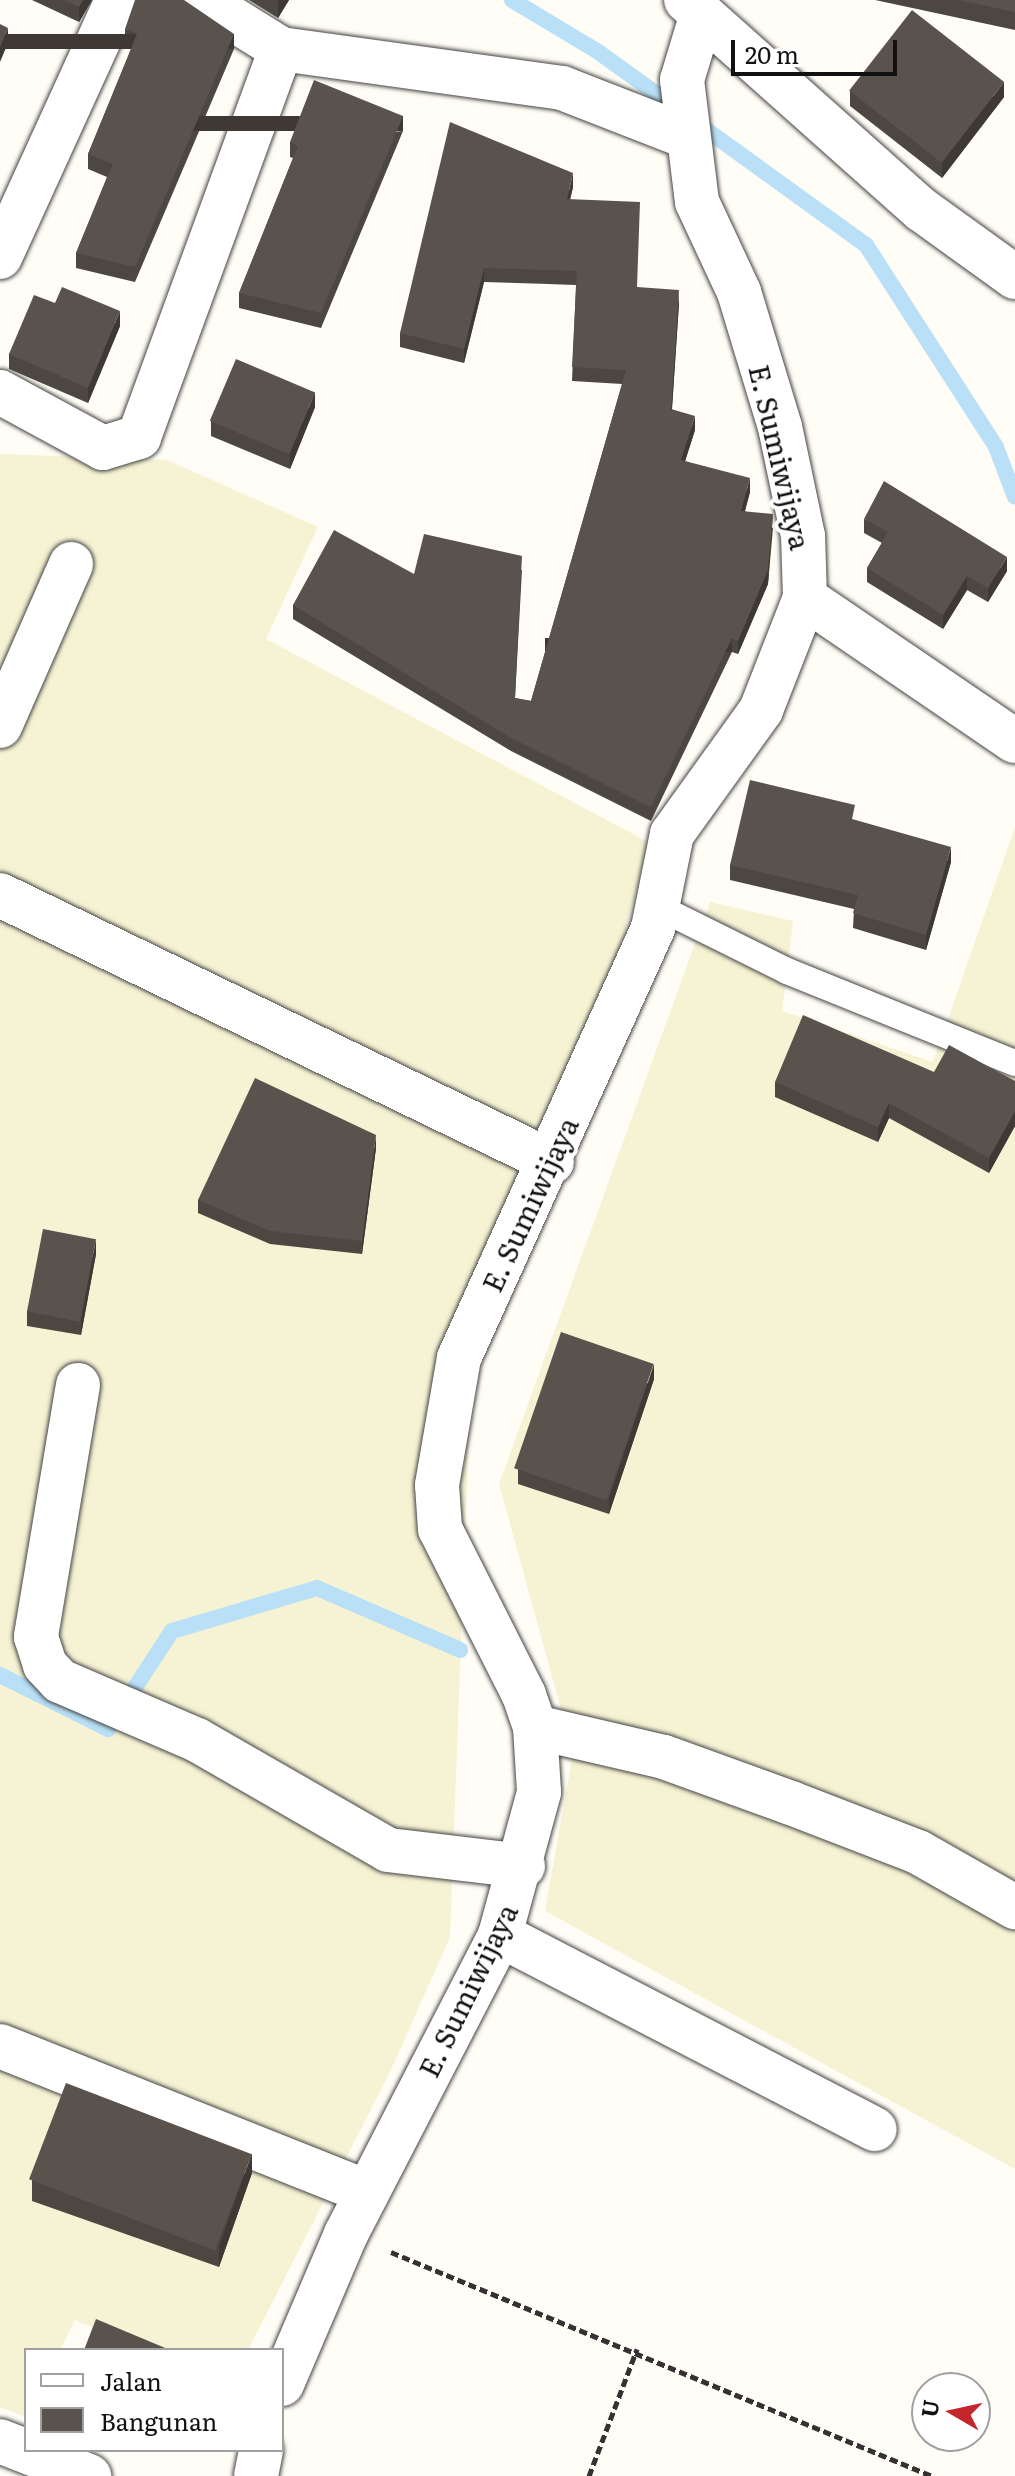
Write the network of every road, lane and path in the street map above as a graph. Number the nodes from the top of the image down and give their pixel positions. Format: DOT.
graph roads {
  1 [pos="117,0"];
  2 [pos="202,0"];
  3 [pos="693,8"];
  4 [pos="281,49"];
  5 [pos="687,131"];
  6 [pos="0,257"];
  7 [pos="1015,277"];
  8 [pos="0,392"];
  9 [pos="71,564"];
  10 [pos="805,598"];
  11 [pos="0,726"];
  12 [pos="1015,741"];
  13 [pos="0,895"];
  14 [pos="656,906"];
  15 [pos="1015,1063"];
  16 [pos="552,1162"];
  17 [pos="78,1385"];
  18 [pos="535,1727"];
  19 [pos="523,1866"];
  20 [pos="1015,1907"];
  21 [pos="500,1935"];
  22 [pos="0,2046"];
  23 [pos="875,2129"];
  24 [pos="367,2192"];
  25 [pos="346,2234"];
  26 [pos="637,2349"];
  27 [pos="284,2379"];
  28 [pos="0,2441"];
  29 [pos="24,2450"];
  30 [pos="28,2452"];
  31 [pos="261,2452"];
  32 [pos="89,2476"];
  33 [pos="256,2476"];
  34 [pos="589,2476"];
  35 [pos="932,2476"];
  1 -- 6 [label="street"];
  2 -- 4 [label="street"];
  3 -- 5 [label="street, E. Sumiwijaya"];
  3 -- 7 [label="street"];
  4 -- 5 [label="street"];
  4 -- 8 [label="street"];
  5 -- 10 [label="street, E. Sumiwijaya"];
  9 -- 11 [label="street"];
  10 -- 12 [label="street"];
  10 -- 14 [label="street, E. Sumiwijaya"];
  13 -- 16 [label="street"];
  14 -- 15 [label="lane"];
  14 -- 16 [label="street, E. Sumiwijaya"];
  16 -- 18 [label="street, E. Sumiwijaya"];
  17 -- 19 [label="street"];
  18 -- 19 [label="street, E. Sumiwijaya"];
  18 -- 20 [label="street"];
  19 -- 21 [label="street, E. Sumiwijaya"];
  21 -- 23 [label="street"];
  21 -- 24 [label="street, E. Sumiwijaya"];
  22 -- 24 [label="street"];
  24 -- 25 [label="street, E. Sumiwijaya"];
  25 -- 26 [label="path"];
  25 -- 27 [label="street, E. Sumiwijaya"];
  26 -- 34 [label="path"];
  26 -- 35 [label="path"];
  28 -- 29 [label="street"];
  30 -- 32 [label="street"];
  31 -- 33 [label="street"];
}
